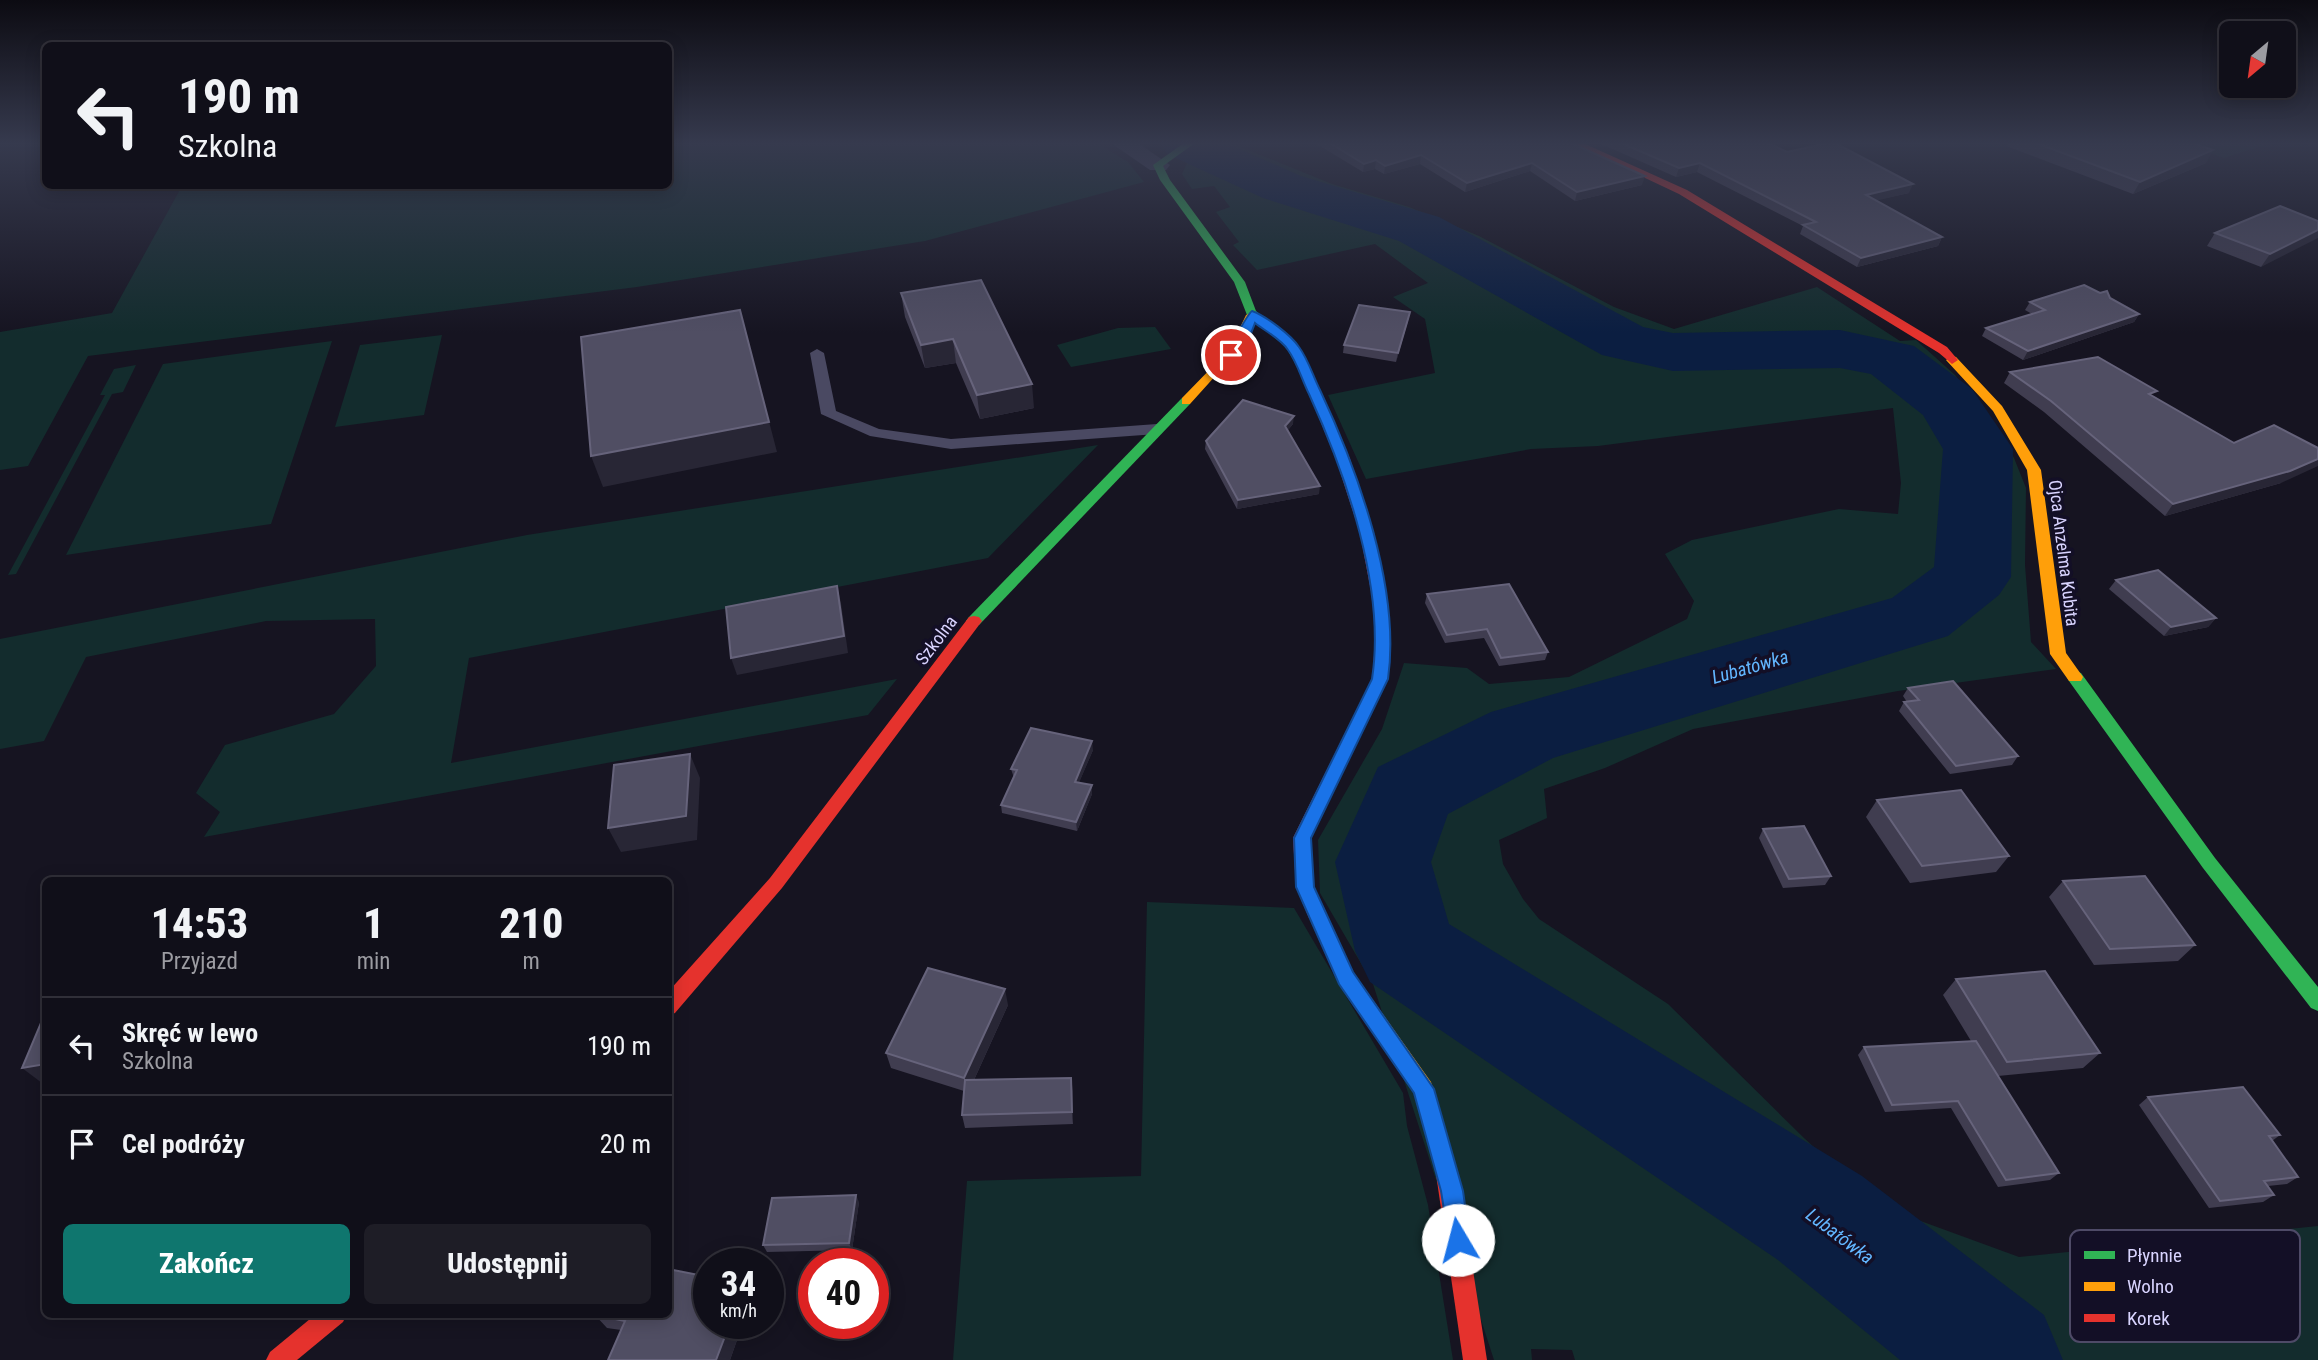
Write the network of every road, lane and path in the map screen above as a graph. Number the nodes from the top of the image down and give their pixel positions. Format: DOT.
graph roads {
  1 [pos="1183,206"];
  2 [pos="1707,206"];
  3 [pos="1252,315"];
  4 [pos="817,354"];
  5 [pos="1157,429"];
  6 [pos="672,1002"];
  7 [pos="2318,1002"];
  8 [pos="330,1318"];
  9 [pos="278,1360"];
  10 [pos="1475,1360"];
  1 -- 3 [label="street"];
  2 -- 7 [label="street, Ojca Anzelma Kubita"];
  3 -- 5 [label="street, Szkolna"];
  3 -- 10 [label="street"];
  4 -- 5 [label="lane"];
  5 -- 6 [label="street, Szkolna"];
  8 -- 9 [label="street"];
}
